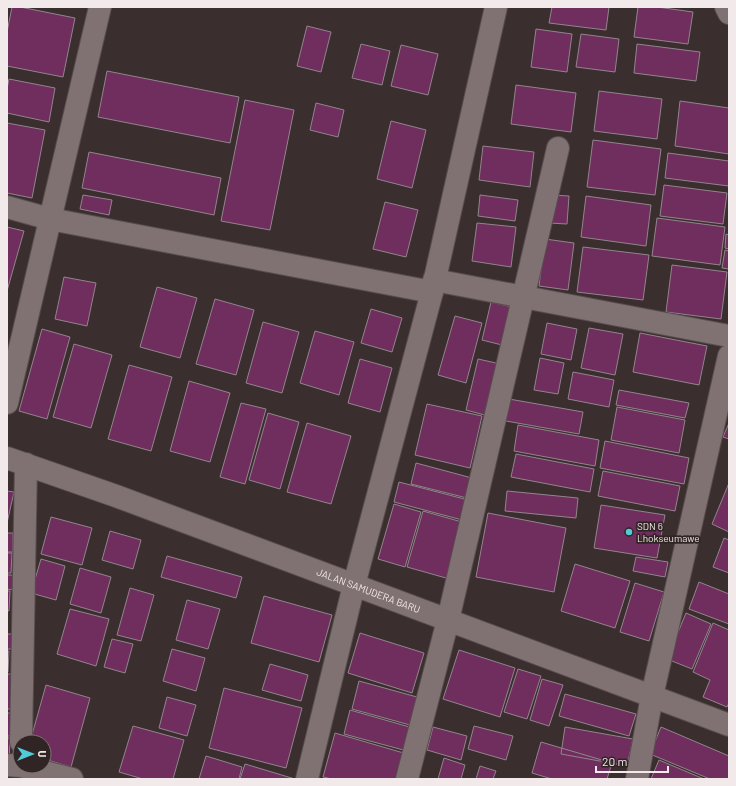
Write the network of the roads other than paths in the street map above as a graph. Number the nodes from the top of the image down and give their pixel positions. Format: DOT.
graph roads {
  1 [pos="100,7"];
  2 [pos="496,7"];
  3 [pos="726,7"];
  4 [pos="729,13"];
  5 [pos="558,148"];
  6 [pos="7,207"];
  7 [pos="50,219"];
  8 [pos="433,286"];
  9 [pos="524,297"];
  10 [pos="729,336"];
  11 [pos="729,356"];
  12 [pos="7,402"];
  13 [pos="16,461"];
  14 [pos="354,585"];
  15 [pos="448,620"];
  16 [pos="652,696"];
  17 [pos="729,725"];
  18 [pos="21,734"];
  19 [pos="52,774"];
  20 [pos="72,779"];
  21 [pos="307,779"];
  22 [pos="407,779"];
  23 [pos="637,779"];
  1 -- 7 [label="street"];
  2 -- 8 [label="street"];
  3 -- 4 [label="street"];
  5 -- 9 [label="street"];
  6 -- 7 [label="street"];
  7 -- 8 [label="street"];
  7 -- 12 [label="street"];
  8 -- 9 [label="street"];
  8 -- 14 [label="street"];
  9 -- 10 [label="street"];
  9 -- 15 [label="street"];
  11 -- 16 [label="street"];
  13 -- 14 [label="street, JALAN SAMUDERA BARU"];
  13 -- 18 [label="street"];
  14 -- 15 [label="street, JALAN SAMUDERA BARU"];
  14 -- 21 [label="street"];
  15 -- 16 [label="street, JALAN SAMUDERA BARU"];
  15 -- 22 [label="street"];
  16 -- 17 [label="street, JALAN SAMUDERA BARU"];
  16 -- 23 [label="street"];
  19 -- 20 [label="street"];
}
